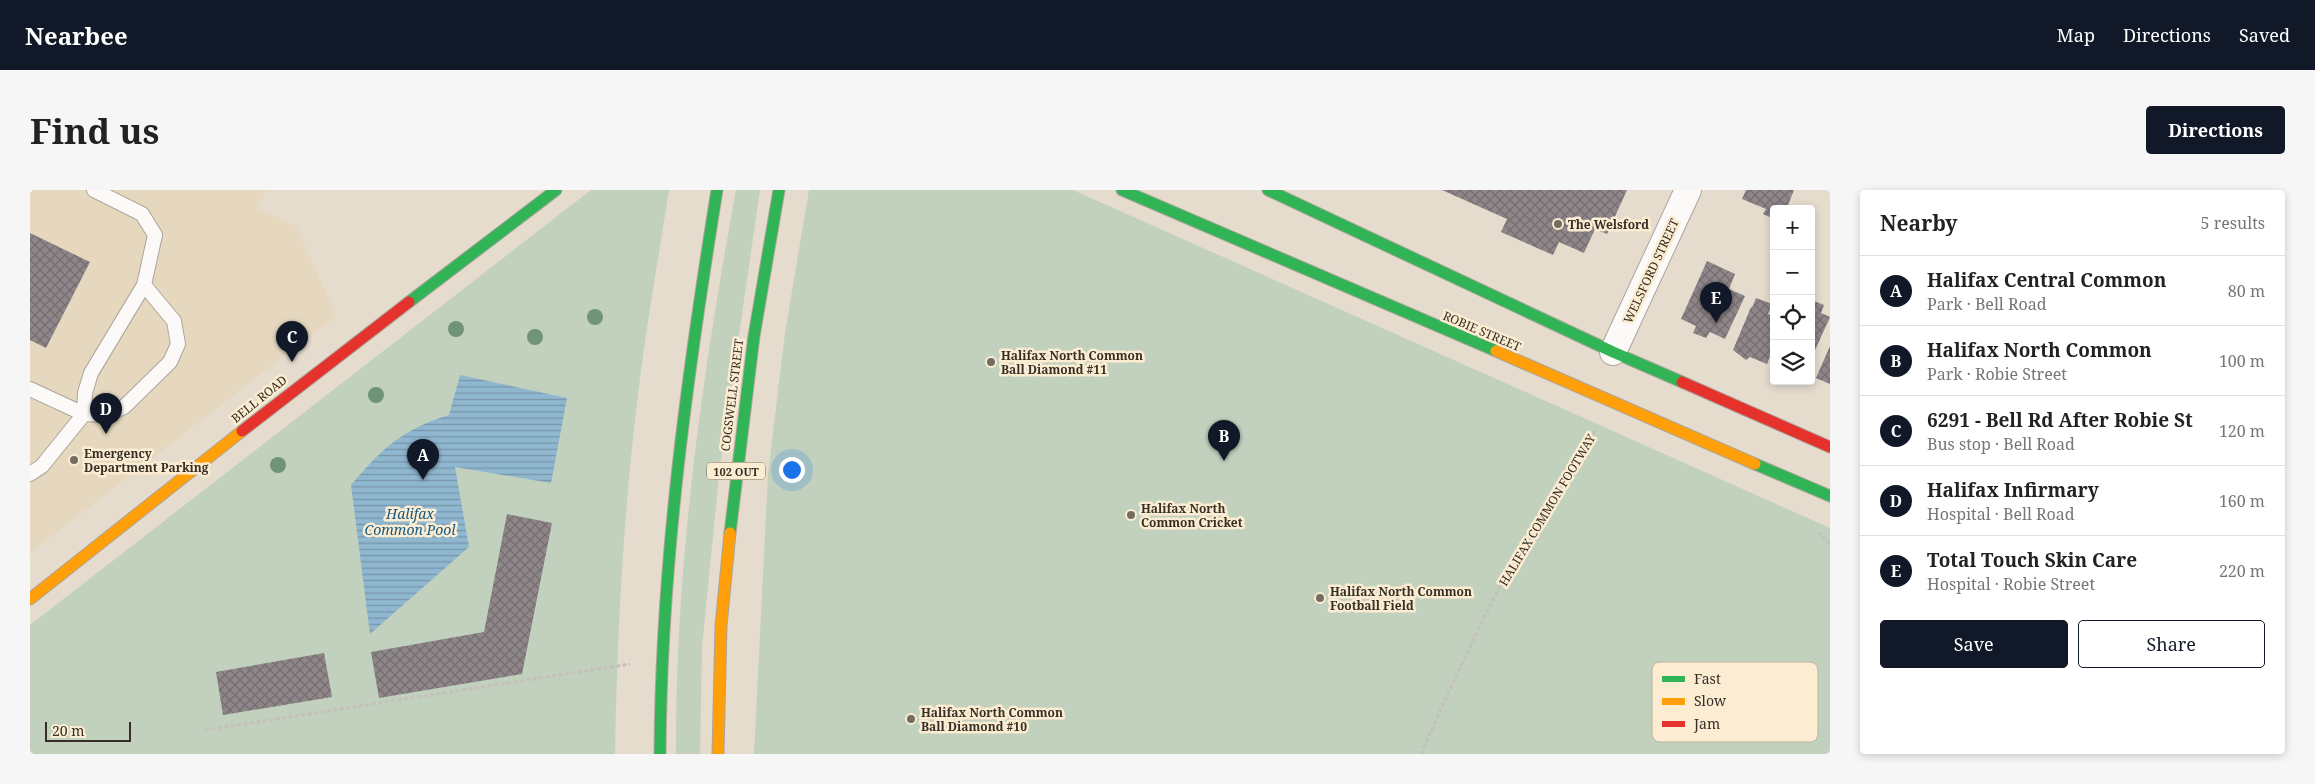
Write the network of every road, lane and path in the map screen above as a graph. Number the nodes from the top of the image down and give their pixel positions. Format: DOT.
graph roads {
  1 [pos="94,190"];
  2 [pos="556,190"];
  3 [pos="717,190"];
  4 [pos="779,190"];
  5 [pos="1122,190"];
  6 [pos="1268,190"];
  7 [pos="1688,190"];
  8 [pos="144,285"];
  9 [pos="1613,352"];
  10 [pos="30,390"];
  11 [pos="84,414"];
  12 [pos="1596,429"];
  13 [pos="1830,447"];
  14 [pos="30,474"];
  15 [pos="1830,496"];
  16 [pos="1818,532"];
  17 [pos="1830,544"];
  18 [pos="30,599"];
  19 [pos="630,664"];
  20 [pos="205,730"];
  21 [pos="660,754"];
  22 [pos="718,754"];
  23 [pos="1421,754"];
  1 -- 8 [label="lane"];
  2 -- 18 [label="main road, BELL ROAD"];
  3 -- 21 [label="main road"];
  4 -- 22 [label="main road, COGSWELL STREET / 102 OUT"];
  5 -- 15 [label="main road, ROBIE STREET"];
  6 -- 9 [label="main road"];
  7 -- 9 [label="street, WELSFORD STREET"];
  8 -- 11 [label="lane"];
  8 -- 11 [label="lane"];
  9 -- 13 [label="main road"];
  10 -- 11 [label="lane"];
  11 -- 14 [label="lane"];
  12 -- 23 [label="path, HALIFAX COMMON FOOTWAY"];
  16 -- 17 [label="path"];
  19 -- 20 [label="path"];
}
